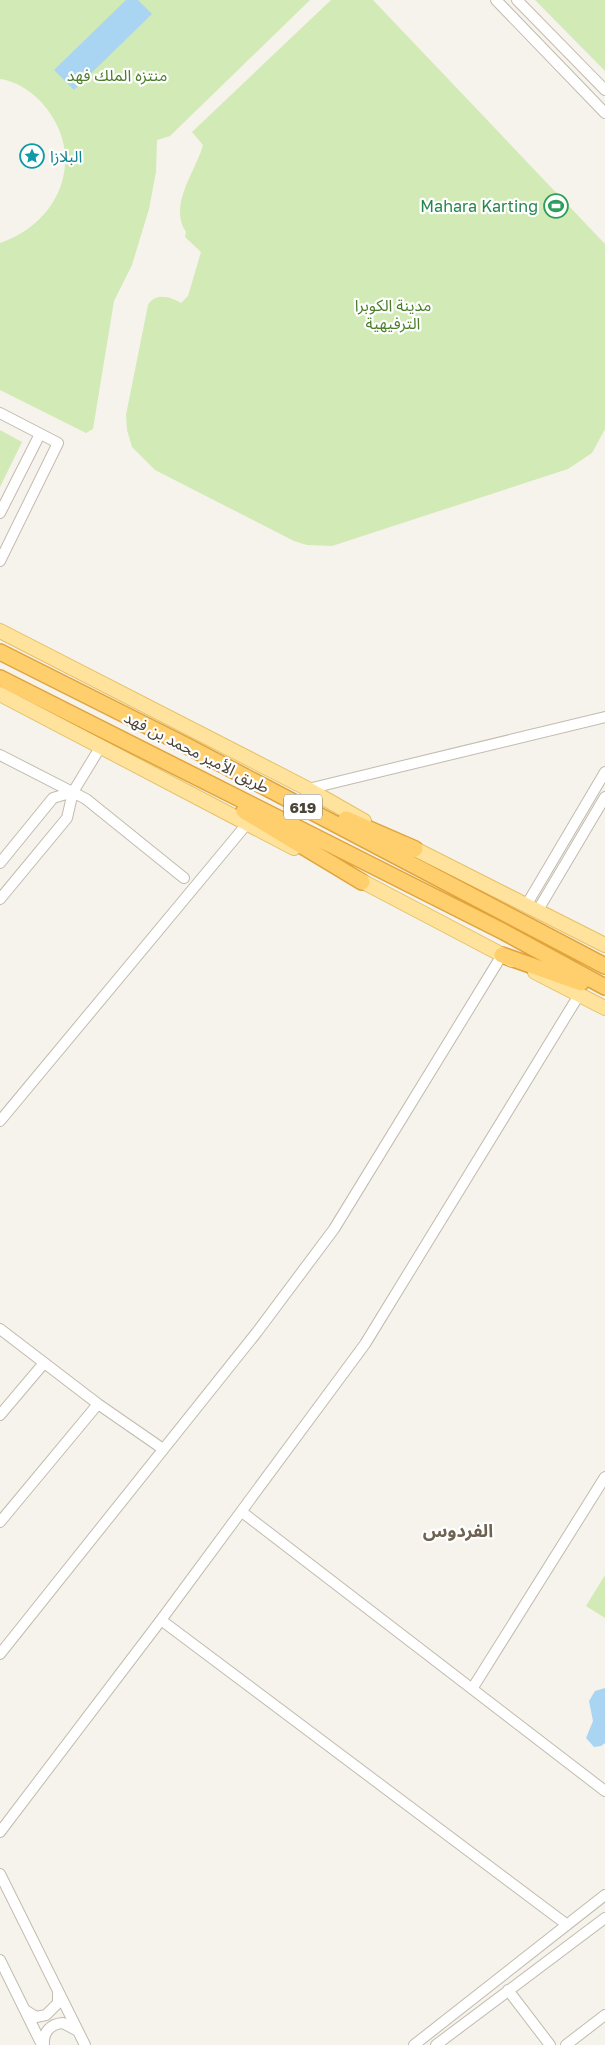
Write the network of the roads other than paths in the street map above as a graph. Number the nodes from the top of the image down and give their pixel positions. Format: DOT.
graph roads {
  1 [pos="496,0"];
  2 [pos="517,0"];
  3 [pos="533,16"];
  4 [pos="522,26"];
  5 [pos="605,90"];
  6 [pos="605,113"];
  7 [pos="0,413"];
  8 [pos="40,434"];
  9 [pos="0,513"];
  10 [pos="0,561"];
  11 [pos="0,631"];
  12 [pos="0,652"];
  13 [pos="0,678"];
  14 [pos="2,698"];
  15 [pos="605,717"];
  16 [pos="131,744"];
  17 [pos="101,746"];
  18 [pos="187,746"];
  19 [pos="0,755"];
  20 [pos="605,772"];
  21 [pos="308,789"];
  22 [pos="73,792"];
  23 [pos="605,797"];
  24 [pos="246,825"];
  25 [pos="415,849"];
  26 [pos="0,863"];
  27 [pos="184,878"];
  28 [pos="362,882"];
  29 [pos="0,899"];
  30 [pos="532,907"];
  31 [pos="605,945"];
  32 [pos="502,955"];
  33 [pos="605,966"];
  34 [pos="605,987"];
  35 [pos="605,994"];
  36 [pos="580,995"];
  37 [pos="605,1008"];
  38 [pos="0,1121"];
  39 [pos="0,1329"];
  40 [pos="44,1363"];
  41 [pos="98,1404"];
  42 [pos="0,1415"];
  43 [pos="163,1449"];
  44 [pos="605,1477"];
  45 [pos="242,1512"];
  46 [pos="0,1522"];
  47 [pos="161,1620"];
  48 [pos="0,1654"];
  49 [pos="472,1689"];
  50 [pos="605,1790"];
  51 [pos="0,1832"];
  52 [pos="0,1874"];
  53 [pos="605,1895"];
  54 [pos="605,1918"];
  55 [pos="566,1924"];
  56 [pos="0,1960"];
  57 [pos="57,1990"];
  58 [pos="508,1990"];
  59 [pos="21,2006"];
  60 [pos="605,2015"];
  61 [pos="77,2030"];
  62 [pos="43,2045"];
  63 [pos="84,2045"];
  64 [pos="414,2045"];
  65 [pos="436,2045"];
  66 [pos="550,2045"];
  67 [pos="566,2045"];
  1 -- 4 [label="street"];
  2 -- 3 [label="street"];
  3 -- 4 [label="street"];
  3 -- 5 [label="street"];
  4 -- 6 [label="street"];
  7 -- 8 [label="street"];
  8 -- 9 [label="street"];
  8 -- 10 [label="street"];
  11 -- 21 [label="main road"];
  12 -- 18 [label="highway, طريق الأمير محمد بن فهد / 619"];
  13 -- 16 [label="highway, طريق الأمير محمد بن فهد / 619"];
  14 -- 17 [label="main road"];
  15 -- 21 [label="street"];
  16 -- 28 [label="highway"];
  16 -- 34 [label="highway, طريق الأمير محمد بن فهد / 619"];
  17 -- 22 [label="street"];
  17 -- 24 [label="main road"];
  18 -- 25 [label="highway"];
  18 -- 33 [label="highway, طريق الأمير محمد بن فهد / 619"];
  19 -- 22 [label="street"];
  20 -- 30 [label="street"];
  21 -- 25 [label="main road"];
  22 -- 26 [label="street"];
  22 -- 27 [label="street"];
  22 -- 29 [label="street"];
  23 -- 30 [label="street"];
  24 -- 28 [label="main road"];
  24 -- 38 [label="street"];
  25 -- 30 [label="main road"];
  28 -- 32 [label="main road"];
  30 -- 31 [label="main road"];
  32 -- 35 [label="highway"];
  32 -- 36 [label="main road"];
  32 -- 43 [label="street"];
  36 -- 37 [label="main road"];
  36 -- 45 [label="street"];
  39 -- 40 [label="street"];
  40 -- 41 [label="street"];
  40 -- 42 [label="street"];
  41 -- 43 [label="street"];
  41 -- 46 [label="street"];
  43 -- 48 [label="street"];
  44 -- 49 [label="street"];
  45 -- 47 [label="street"];
  45 -- 49 [label="street"];
  47 -- 51 [label="street"];
  47 -- 55 [label="street"];
  49 -- 50 [label="street"];
  52 -- 57 [label="street"];
  53 -- 55 [label="street"];
  54 -- 58 [label="street"];
  55 -- 64 [label="street"];
  56 -- 59 [label="street"];
  57 -- 59 [label="street"];
  57 -- 61 [label="street"];
  58 -- 65 [label="street"];
  58 -- 66 [label="street"];
  59 -- 62 [label="street"];
  60 -- 67 [label="street"];
  61 -- 62 [label="street"];
  61 -- 63 [label="street"];
}
